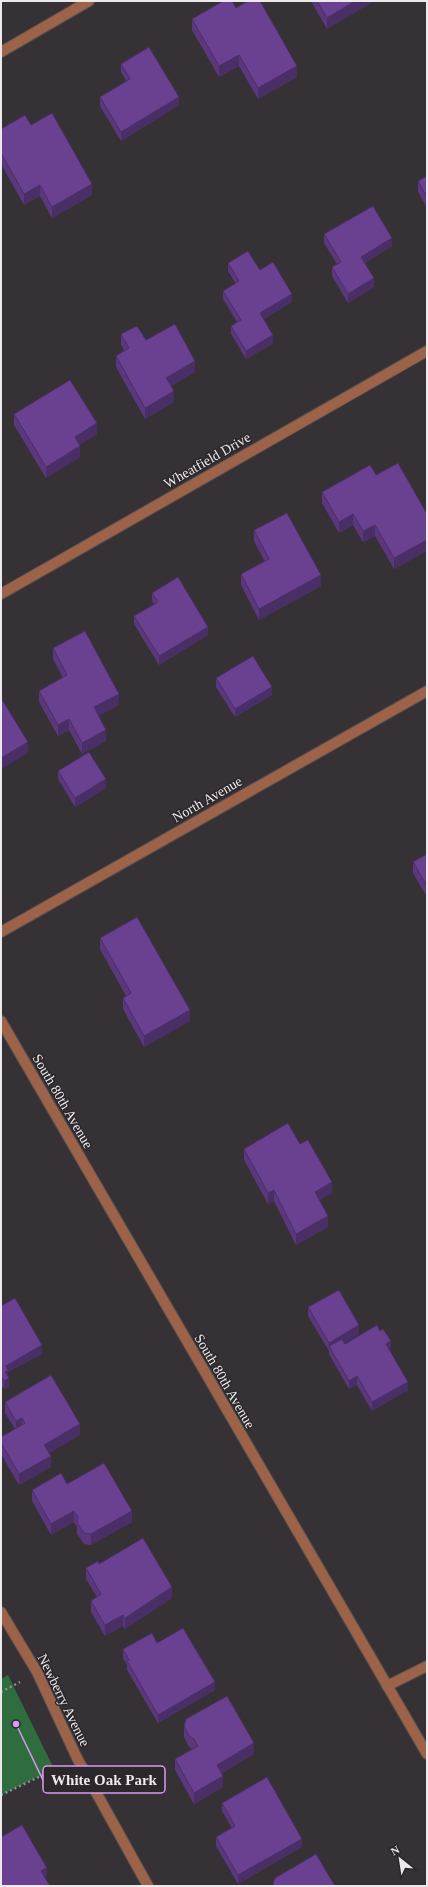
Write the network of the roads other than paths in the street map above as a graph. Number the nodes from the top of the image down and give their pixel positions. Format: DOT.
graph roads {
  1 [pos="89,1"];
  2 [pos="1,52"];
  3 [pos="427,351"];
  4 [pos="1,594"];
  5 [pos="427,691"];
  6 [pos="1,932"];
  7 [pos="1,1021"];
  8 [pos="1,1612"];
  9 [pos="427,1666"];
  10 [pos="387,1686"];
  11 [pos="427,1754"];
  12 [pos="148,1886"];
  1 -- 2 [label="street"];
  3 -- 4 [label="street, Wheatfield Drive"];
  5 -- 6 [label="street, North Avenue"];
  7 -- 10 [label="street, South 80th Avenue"];
  8 -- 12 [label="street, Newberry Avenue"];
  9 -- 10 [label="street"];
  10 -- 11 [label="street, South 80th Avenue"];
}
